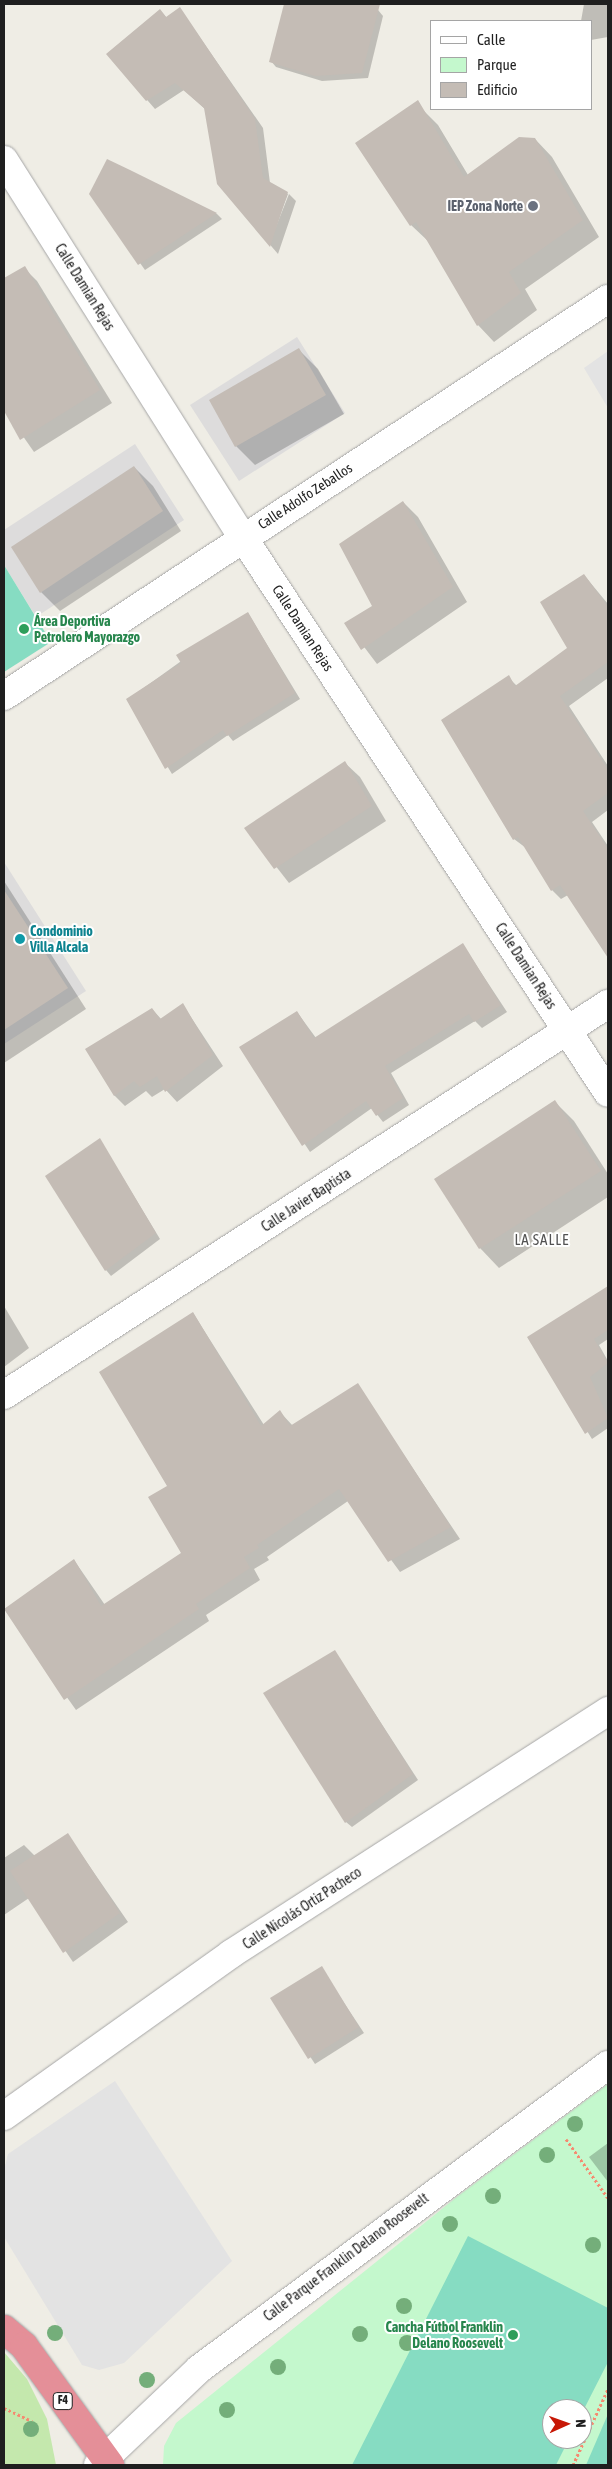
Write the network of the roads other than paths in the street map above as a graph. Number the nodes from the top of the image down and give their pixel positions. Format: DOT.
graph roads {
  1 [pos="4,160"];
  2 [pos="608,299"];
  3 [pos="242,536"];
  4 [pos="4,696"];
  5 [pos="608,1004"];
  6 [pos="569,1030"];
  7 [pos="608,1093"];
  8 [pos="4,1395"];
  9 [pos="608,1711"];
  10 [pos="608,2065"];
  11 [pos="4,2116"];
  12 [pos="4,2315"];
  13 [pos="4,2329"];
  14 [pos="24,2346"];
  15 [pos="103,2462"];
  1 -- 3 [label="street, Calle Damian Rejas"];
  2 -- 3 [label="street, Calle Adolfo Zeballos"];
  3 -- 4 [label="street, Calle Adolfo Zeballos"];
  3 -- 6 [label="street, Calle Damian Rejas"];
  5 -- 6 [label="street, Calle Javier Baptista"];
  6 -- 7 [label="street, Calle Damian Rejas"];
  6 -- 8 [label="street, Calle Javier Baptista"];
  9 -- 11 [label="street, Calle Nicolás Ortiz Pacheco"];
  10 -- 15 [label="street, Calle Parque Franklin Delano Roosevelt"];
  12 -- 14 [label="street"];
  13 -- 14 [label="highway, F4"];
  14 -- 15 [label="highway, F4"];
}
